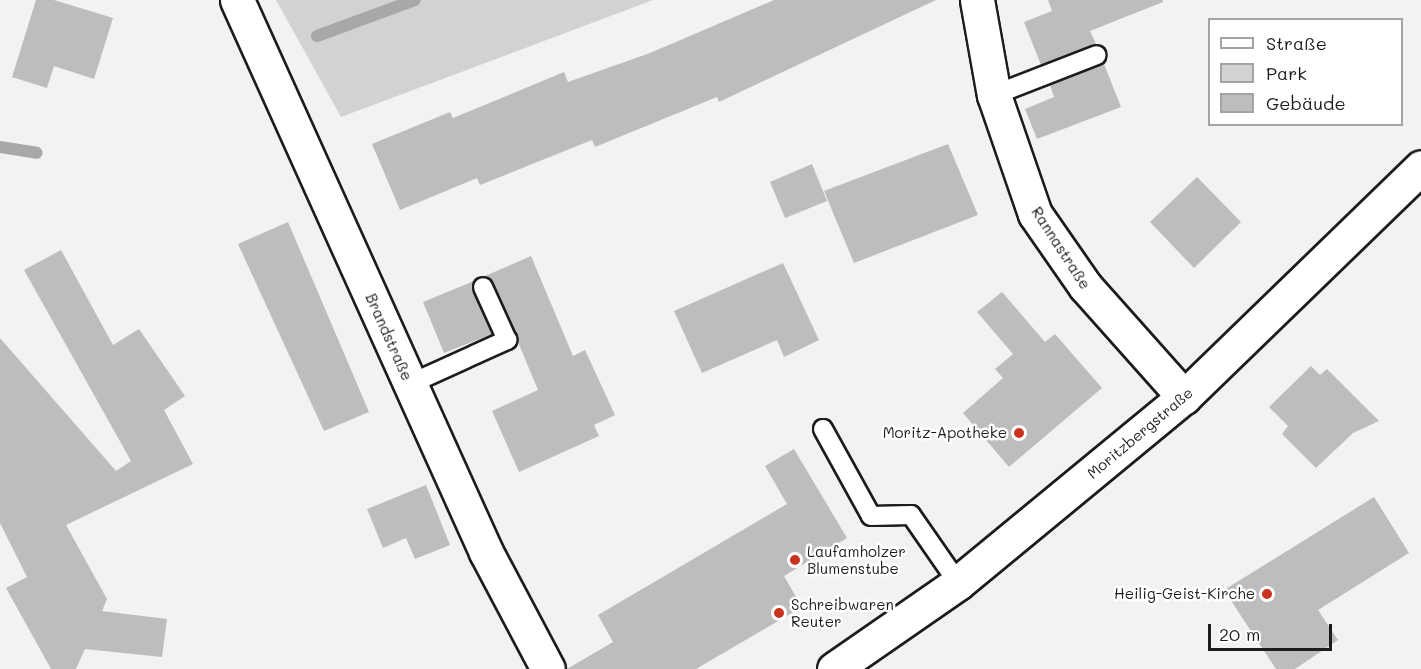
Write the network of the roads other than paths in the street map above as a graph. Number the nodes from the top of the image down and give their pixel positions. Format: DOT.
graph roads {
  1 [pos="237,0"];
  2 [pos="977,0"];
  3 [pos="1097,55"];
  4 [pos="994,95"];
  5 [pos="1421,167"];
  6 [pos="483,287"];
  7 [pos="410,384"];
  8 [pos="1184,397"];
  9 [pos="823,429"];
  10 [pos="958,583"];
  11 [pos="548,669"];
  12 [pos="834,669"];
  1 -- 7 [label="street, Brandstraße"];
  2 -- 4 [label="street, Rannastraße"];
  3 -- 4 [label="lane"];
  4 -- 8 [label="street, Rannastraße"];
  5 -- 8 [label="street, Moritzbergstraße"];
  6 -- 7 [label="lane"];
  7 -- 11 [label="street, Brandstraße"];
  8 -- 10 [label="street, Moritzbergstraße"];
  9 -- 10 [label="lane"];
  10 -- 12 [label="street, Moritzbergstraße"];
}
